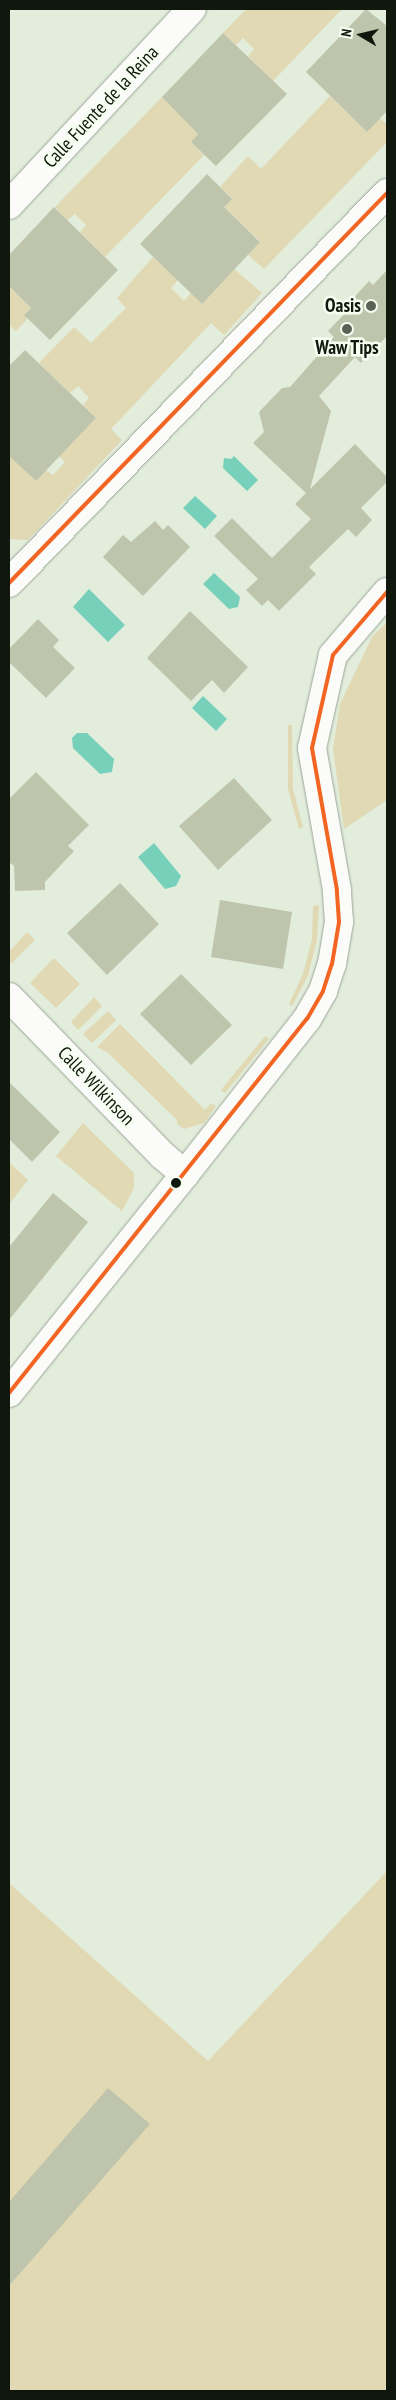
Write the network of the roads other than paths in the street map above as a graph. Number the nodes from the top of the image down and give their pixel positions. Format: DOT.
graph roads {
  1 [pos="192,9"];
  2 [pos="387,193"];
  3 [pos="9,205"];
  4 [pos="9,583"];
  5 [pos="387,592"];
  6 [pos="9,997"];
  7 [pos="179,1182"];
  8 [pos="9,1393"];
  1 -- 3 [label="street, Calle Fuente de la Reina"];
  2 -- 4 [label="street"];
  5 -- 7 [label="street"];
  6 -- 7 [label="street, Calle Wilkinson"];
  7 -- 8 [label="street"];
}
